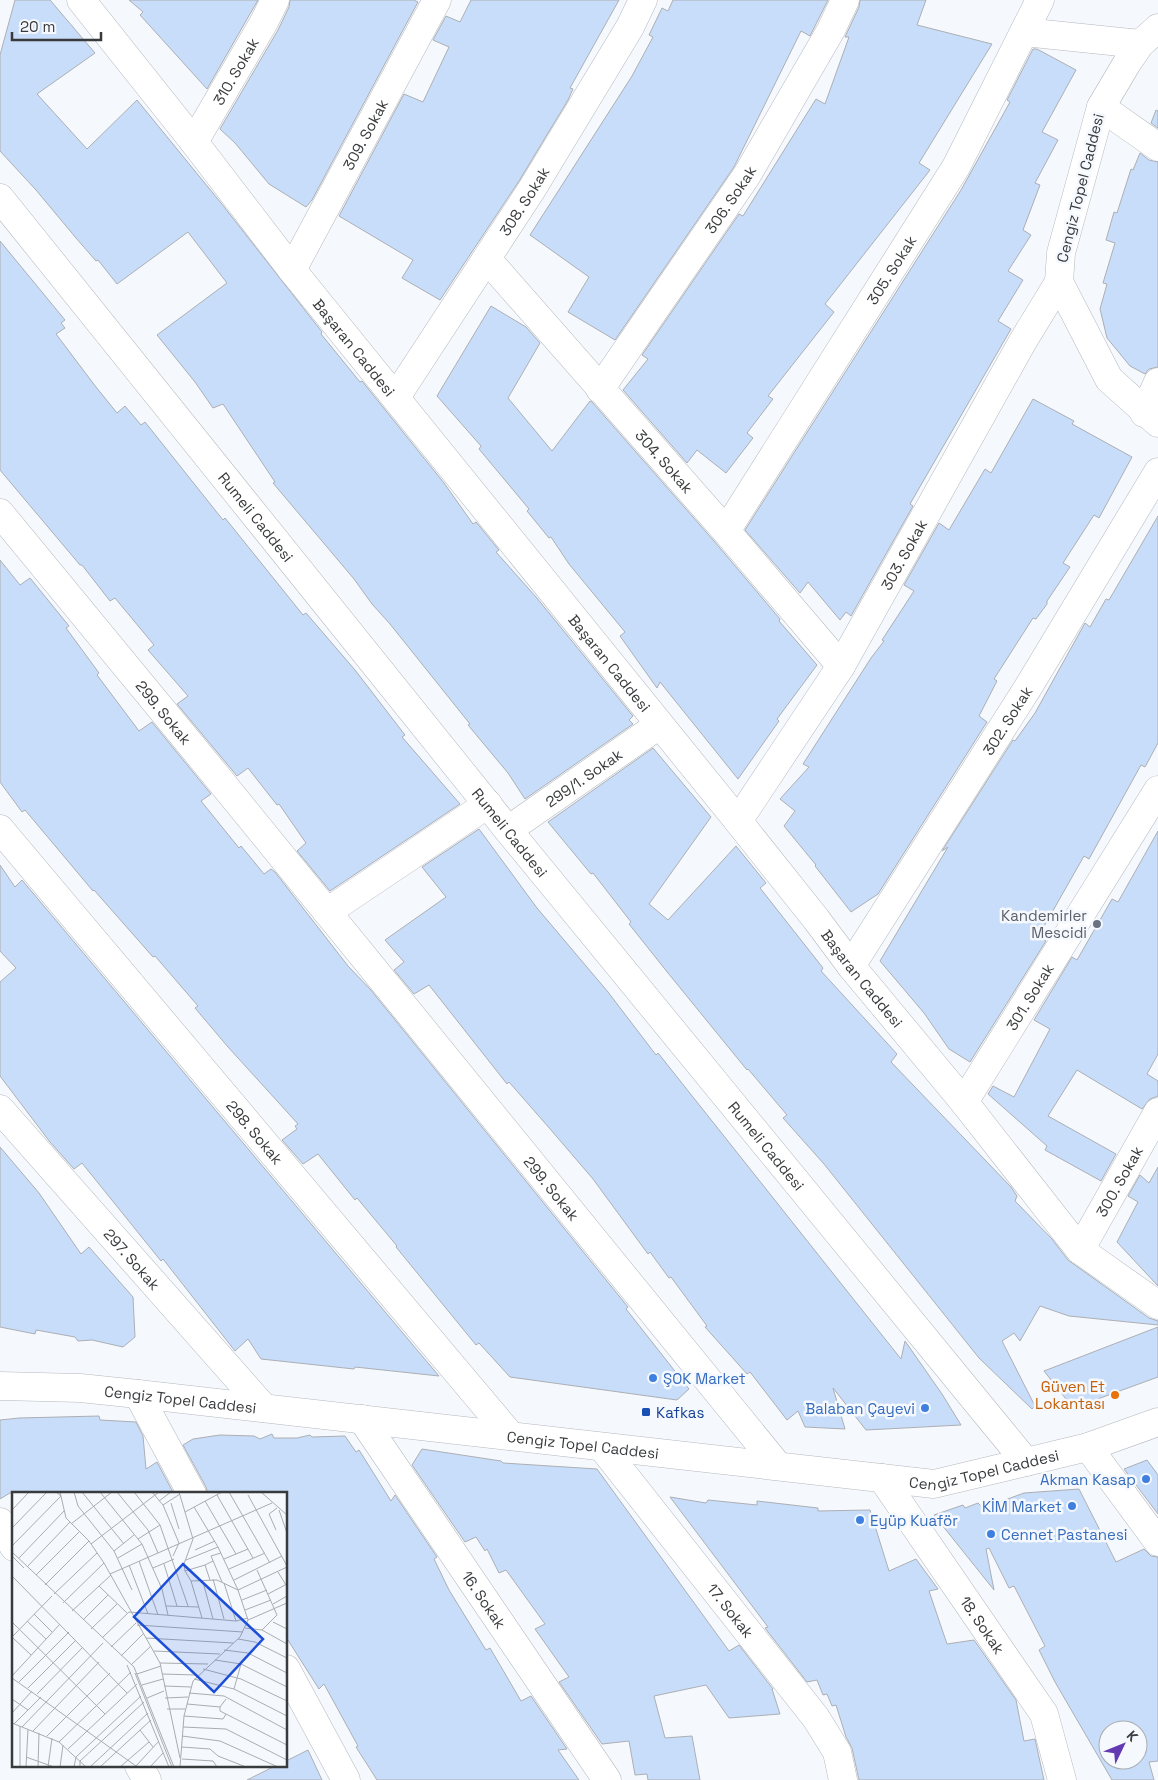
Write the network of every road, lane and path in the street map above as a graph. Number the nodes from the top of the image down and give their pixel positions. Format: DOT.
graph roads {
  1 [pos="81,0"];
  2 [pos="275,0"];
  3 [pos="437,0"];
  4 [pos="642,0"];
  5 [pos="845,0"];
  6 [pos="1040,0"];
  7 [pos="1024,32"];
  8 [pos="1149,36"];
  9 [pos="1101,107"];
  10 [pos="194,142"];
  11 [pos="1158,147"];
  12 [pos="0,198"];
  13 [pos="486,259"];
  14 [pos="292,270"];
  15 [pos="1059,282"];
  16 [pos="1158,382"];
  17 [pos="600,389"];
  18 [pos="396,397"];
  19 [pos="1151,418"];
  20 [pos="1158,472"];
  21 [pos="0,514"];
  22 [pos="726,531"];
  23 [pos="841,666"];
  24 [pos="659,725"];
  25 [pos="1158,790"];
  26 [pos="488,804"];
  27 [pos="738,821"];
  28 [pos="0,829"];
  29 [pos="508,830"];
  30 [pos="327,912"];
  31 [pos="851,966"];
  32 [pos="964,1102"];
  33 [pos="0,1109"];
  34 [pos="1158,1112"];
  35 [pos="1080,1250"];
  36 [pos="1158,1305"];
  37 [pos="0,1386"];
  38 [pos="138,1394"];
  39 [pos="264,1408"];
  40 [pos="362,1419"];
  41 [pos="1158,1422"];
  42 [pos="511,1436"];
  43 [pos="602,1447"];
  44 [pos="1088,1448"];
  45 [pos="1026,1462"];
  46 [pos="778,1466"];
  47 [pos="882,1478"];
  48 [pos="191,1492"];
  49 [pos="0,1522"];
  50 [pos="1158,1542"];
  51 [pos="12,1543"];
  52 [pos="288,1673"];
  53 [pos="140,1768"];
  54 [pos="146,1780"];
  55 [pos="346,1780"];
  56 [pos="606,1780"];
  57 [pos="843,1780"];
  58 [pos="1062,1780"];
  1 -- 10 [label="street, Başaran Caddesi"];
  2 -- 10 [label="street, 310. Sokak"];
  3 -- 14 [label="street, 309. Sokak"];
  4 -- 13 [label="street, 308. Sokak"];
  5 -- 17 [label="street, 306. Sokak"];
  6 -- 7 [label="street, 305. Sokak"];
  7 -- 8 [label="street"];
  7 -- 22 [label="street, 305. Sokak"];
  8 -- 9 [label="street, Cengiz Topel Caddesi"];
  9 -- 11 [label="street"];
  9 -- 15 [label="street, Cengiz Topel Caddesi"];
  10 -- 14 [label="street, Başaran Caddesi"];
  12 -- 26 [label="street, Rumeli Caddesi"];
  13 -- 17 [label="street, 304. Sokak"];
  13 -- 18 [label="street, 308. Sokak"];
  14 -- 18 [label="street, Başaran Caddesi"];
  15 -- 19 [label="street, Cengiz Topel Caddesi"];
  15 -- 23 [label="street, 303. Sokak"];
  16 -- 19 [label="street"];
  17 -- 22 [label="street, 304. Sokak"];
  18 -- 24 [label="street, Başaran Caddesi"];
  20 -- 31 [label="street, 302. Sokak"];
  21 -- 30 [label="street, 299. Sokak"];
  22 -- 23 [label="street, 304. Sokak"];
  23 -- 27 [label="street, 303. Sokak"];
  24 -- 27 [label="street, Başaran Caddesi"];
  24 -- 29 [label="street, 299/1. Sokak"];
  25 -- 32 [label="street, 301. Sokak"];
  26 -- 29 [label="street, Rumeli Caddesi"];
  26 -- 30 [label="street"];
  27 -- 31 [label="street, Başaran Caddesi"];
  28 -- 42 [label="street, 298. Sokak"];
  29 -- 45 [label="street, Rumeli Caddesi"];
  30 -- 46 [label="street, 299. Sokak"];
  31 -- 32 [label="street, Başaran Caddesi"];
  32 -- 35 [label="street, Başaran Caddesi"];
  33 -- 39 [label="street, 297. Sokak"];
  34 -- 35 [label="street, 300. Sokak"];
  35 -- 36 [label="street, Başaran Caddesi"];
  37 -- 38 [label="street, Cengiz Topel Caddesi"];
  38 -- 39 [label="street, Cengiz Topel Caddesi"];
  38 -- 48 [label="street"];
  39 -- 40 [label="street, Cengiz Topel Caddesi"];
  40 -- 42 [label="street, Cengiz Topel Caddesi"];
  40 -- 56 [label="street, 16. Sokak"];
  41 -- 44 [label="street, Cengiz Topel Caddesi"];
  42 -- 43 [label="street, Cengiz Topel Caddesi"];
  43 -- 46 [label="street, Cengiz Topel Caddesi"];
  43 -- 57 [label="street, 17. Sokak"];
  44 -- 45 [label="street, Cengiz Topel Caddesi"];
  44 -- 50 [label="street"];
  45 -- 47 [label="street, Cengiz Topel Caddesi"];
  46 -- 47 [label="street, Cengiz Topel Caddesi"];
  47 -- 58 [label="street, 18. Sokak"];
  49 -- 51 [label="street"];
  52 -- 55 [label="street"];
  53 -- 54 [label="street"];
}
